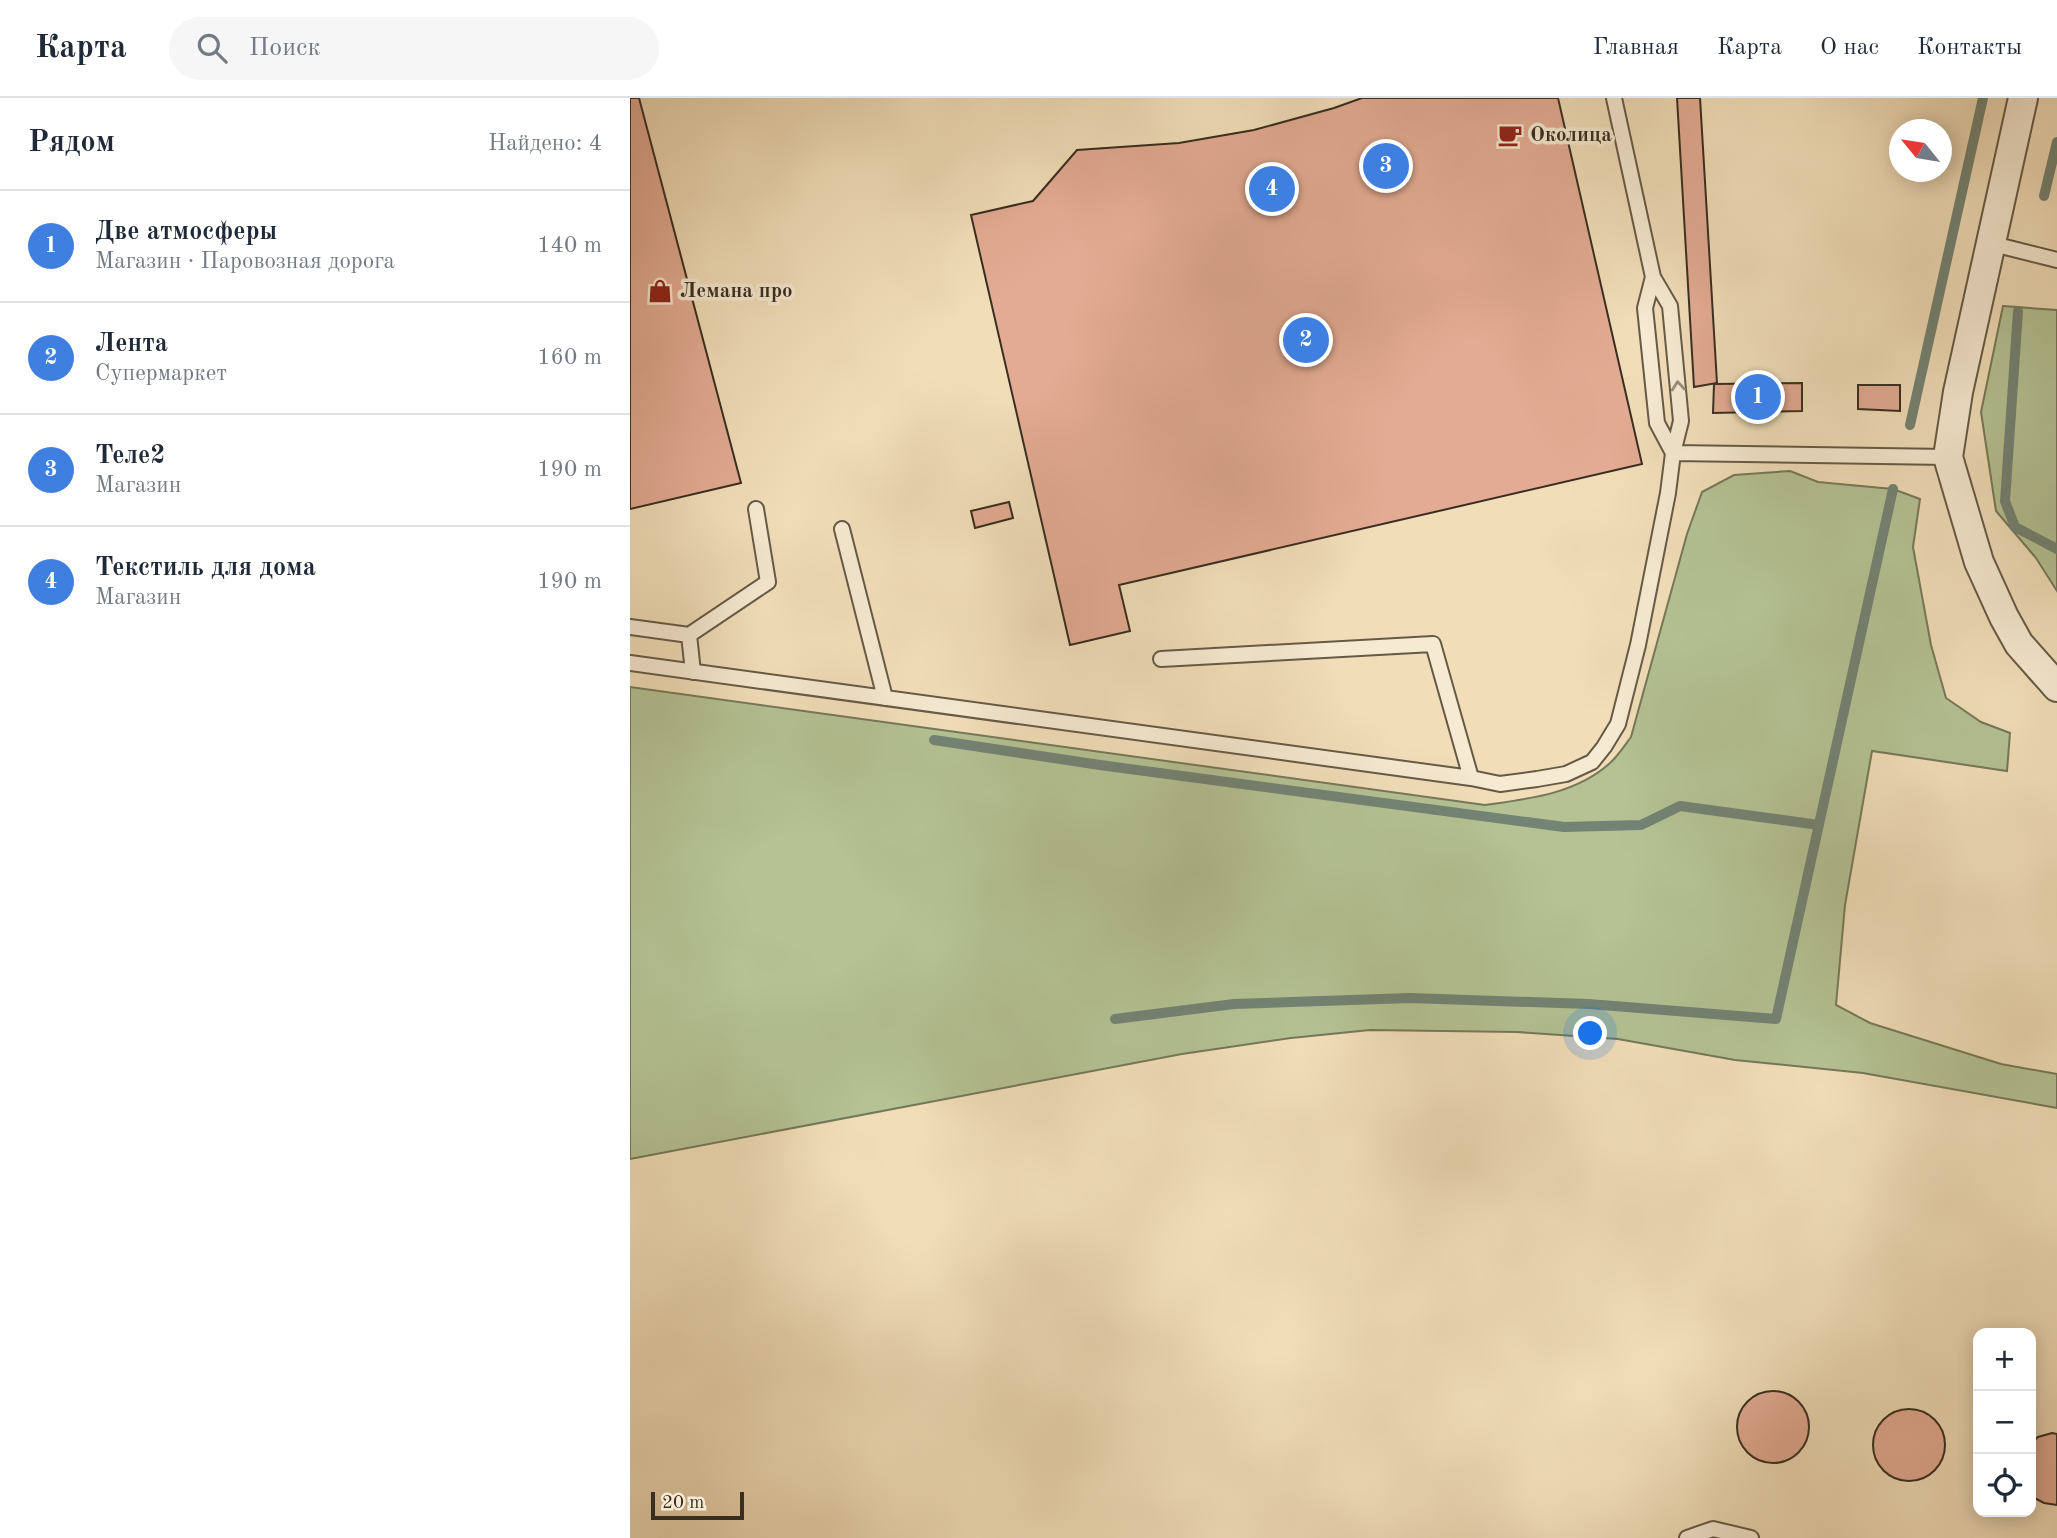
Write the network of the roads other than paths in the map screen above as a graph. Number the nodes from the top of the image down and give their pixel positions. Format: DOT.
graph roads {
  1 [pos="1614,98"];
  2 [pos="2022,98"];
  3 [pos="1989,243"];
  4 [pos="2057,260"];
  5 [pos="1653,278"];
  6 [pos="1673,453"];
  7 [pos="1948,457"];
  8 [pos="756,509"];
  9 [pos="842,529"];
  10 [pos="630,627"];
  11 [pos="689,635"];
  12 [pos="1161,659"];
  13 [pos="630,663"];
  14 [pos="693,672"];
  15 [pos="2057,687"];
  16 [pos="885,698"];
  17 [pos="1471,778"];
  18 [pos="1687,1538"];
  19 [pos="1751,1538"];
  1 -- 5 [label="lane"];
  2 -- 3 [label="street"];
  3 -- 4 [label="lane"];
  3 -- 7 [label="street"];
  5 -- 6 [label="lane"];
  6 -- 5 [label="lane, one-way"];
  6 -- 7 [label="lane"];
  6 -- 17 [label="lane"];
  7 -- 15 [label="street"];
  8 -- 11 [label="lane"];
  9 -- 16 [label="lane"];
  10 -- 11 [label="lane"];
  11 -- 14 [label="lane"];
  12 -- 17 [label="lane"];
  13 -- 14 [label="lane"];
  14 -- 16 [label="lane"];
  16 -- 17 [label="lane"];
  18 -- 19 [label="lane"];
}
